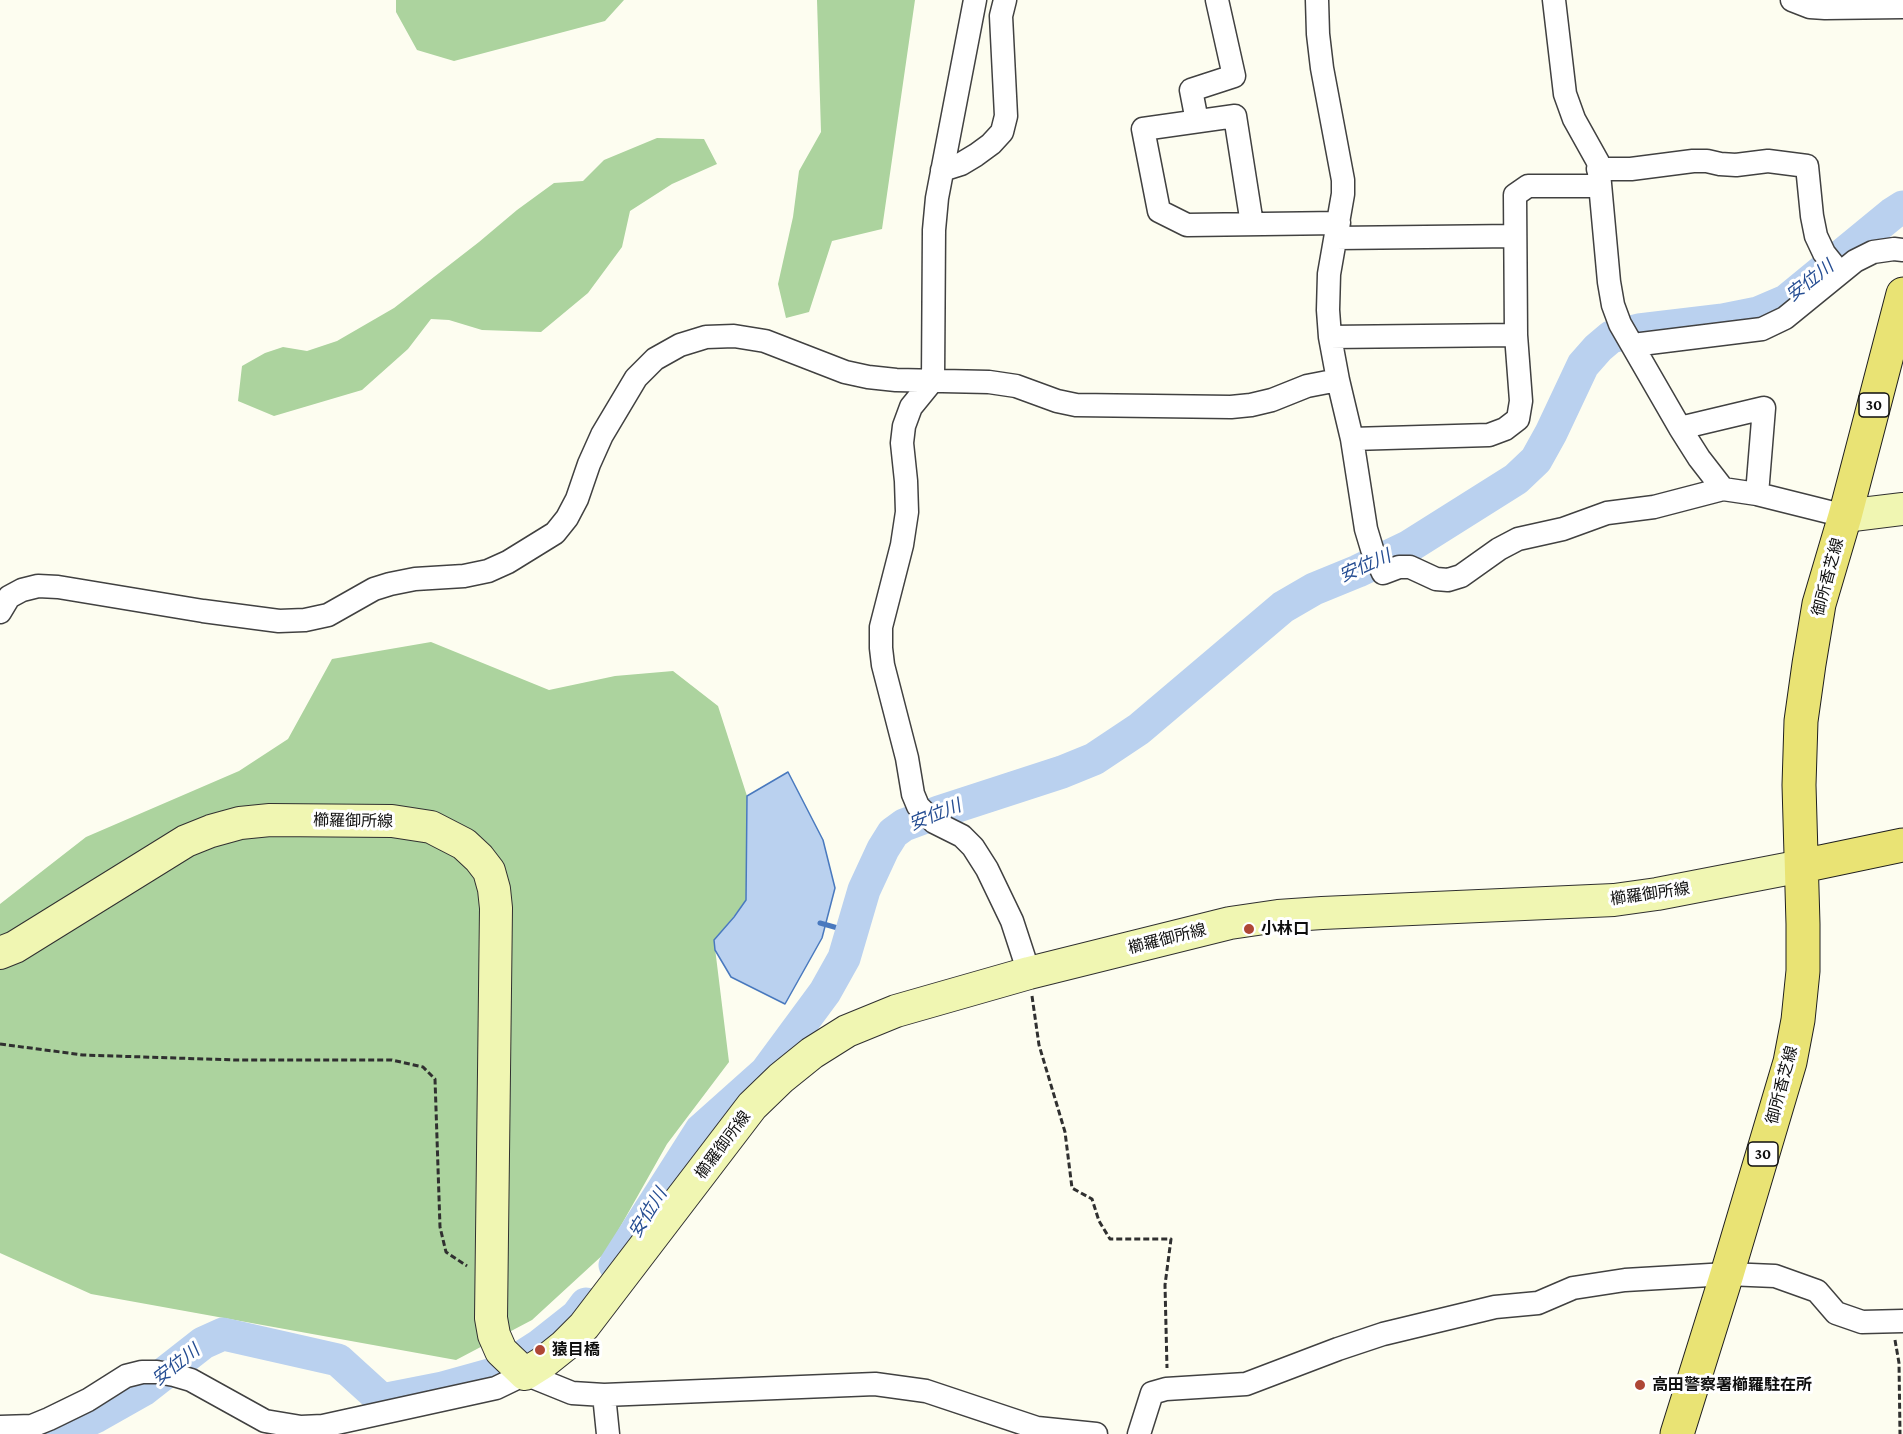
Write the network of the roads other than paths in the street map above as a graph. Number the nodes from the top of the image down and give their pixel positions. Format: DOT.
graph roads {
  1 [pos="975,0"];
  2 [pos="1005,0"];
  3 [pos="1217,0"];
  4 [pos="1317,0"];
  5 [pos="1554,0"];
  6 [pos="1792,0"];
  7 [pos="1903,7"];
  8 [pos="1197,121"];
  9 [pos="942,170"];
  10 [pos="1598,178"];
  11 [pos="1252,224"];
  12 [pos="1337,230"];
  13 [pos="1515,236"];
  14 [pos="1903,250"];
  15 [pos="1833,265"];
  16 [pos="1903,294"];
  17 [pos="1516,335"];
  18 [pos="1330,337"];
  19 [pos="1633,345"];
  20 [pos="933,380"];
  21 [pos="1338,380"];
  22 [pos="1680,428"];
  23 [pos="1352,439"];
  24 [pos="1724,489"];
  25 [pos="1757,494"];
  26 [pos="1903,509"];
  27 [pos="1845,516"];
  28 [pos="0,612"];
  29 [pos="1903,845"];
  30 [pos="1802,866"];
  31 [pos="0,953"];
  32 [pos="1029,973"];
  33 [pos="1727,1274"];
  34 [pos="1896,1321"];
  35 [pos="514,1363"];
  36 [pos="604,1395"];
  37 [pos="0,1428"];
  38 [pos="608,1434"];
  39 [pos="1096,1434"];
  40 [pos="1139,1434"];
  41 [pos="1677,1434"];
  1 -- 9 [label="street"];
  2 -- 9 [label="street"];
  3 -- 8 [label="street"];
  4 -- 12 [label="street"];
  5 -- 10 [label="street"];
  6 -- 7 [label="street"];
  8 -- 11 [label="street"];
  8 -- 11 [label="street"];
  9 -- 20 [label="street"];
  10 -- 13 [label="street"];
  10 -- 15 [label="street"];
  10 -- 19 [label="street"];
  11 -- 12 [label="street"];
  12 -- 13 [label="street"];
  12 -- 18 [label="street"];
  13 -- 17 [label="street"];
  14 -- 15 [label="street"];
  15 -- 19 [label="street"];
  16 -- 27 [label="main road, 御所香芝線 / 30"];
  17 -- 18 [label="street"];
  17 -- 23 [label="street"];
  18 -- 21 [label="street"];
  19 -- 22 [label="street"];
  20 -- 21 [label="street"];
  20 -- 28 [label="street"];
  20 -- 32 [label="street"];
  21 -- 23 [label="street"];
  22 -- 24 [label="street"];
  22 -- 25 [label="street"];
  23 -- 24 [label="street"];
  24 -- 25 [label="street"];
  25 -- 27 [label="street"];
  26 -- 27 [label="main road"];
  27 -- 30 [label="main road, 御所香芝線 / 30"];
  29 -- 30 [label="main road"];
  30 -- 32 [label="main road, 櫛羅御所線"];
  30 -- 33 [label="main road, 御所香芝線 / 30"];
  31 -- 35 [label="main road, 櫛羅御所線"];
  32 -- 35 [label="main road, 櫛羅御所線"];
  33 -- 34 [label="street"];
  33 -- 40 [label="street"];
  33 -- 41 [label="main road, 御所香芝線 / 30"];
  35 -- 36 [label="street"];
  35 -- 37 [label="street"];
  36 -- 38 [label="street"];
  36 -- 39 [label="street"];
}
